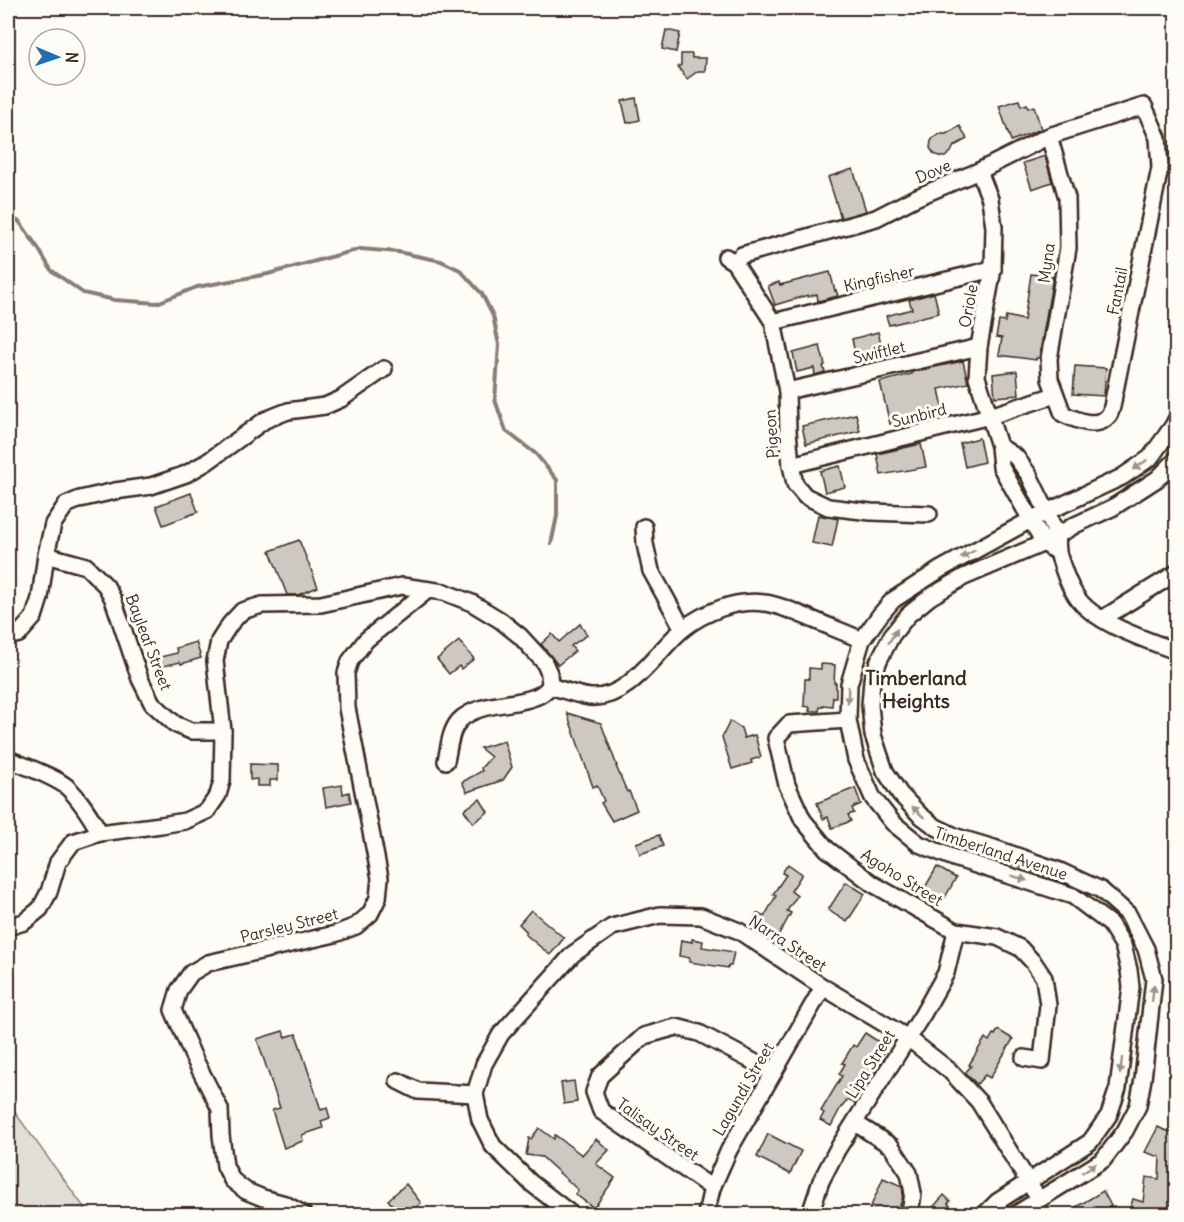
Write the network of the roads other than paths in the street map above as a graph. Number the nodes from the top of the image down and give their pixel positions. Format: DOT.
graph roads {
  1 [pos="1144,106"];
  2 [pos="1048,136"];
  3 [pos="979,171"];
  4 [pos="730,259"];
  5 [pos="993,269"];
  6 [pos="773,322"];
  7 [pos="979,347"];
  8 [pos="384,369"];
  9 [pos="787,392"];
  10 [pos="1055,395"];
  11 [pos="990,416"];
  12 [pos="1176,420"];
  13 [pos="999,446"];
  14 [pos="1176,460"];
  15 [pos="791,465"];
  16 [pos="1047,512"];
  17 [pos="929,514"];
  18 [pos="1032,520"];
  19 [pos="644,527"];
  20 [pos="1050,540"];
  21 [pos="46,555"];
  22 [pos="1176,573"];
  23 [pos="428,590"];
  24 [pos="1102,619"];
  25 [pos="683,628"];
  26 [pos="8,637"];
  27 [pos="862,640"];
  28 [pos="1176,651"];
  29 [pos="550,686"];
  30 [pos="848,720"];
  31 [pos="222,732"];
  32 [pos="8,759"];
  33 [pos="446,761"];
  34 [pos="100,833"];
  35 [pos="994,848"];
  36 [pos="986,867"];
  37 [pos="8,927"];
  38 [pos="956,931"];
  39 [pos="824,987"];
  40 [pos="908,1038"];
  41 [pos="1024,1058"];
  42 [pos="773,1072"];
  43 [pos="398,1081"];
  44 [pos="475,1094"];
  45 [pos="855,1123"];
  46 [pos="1029,1182"];
  47 [pos="712,1188"];
  48 [pos="1039,1199"];
  49 [pos="303,1215"];
  50 [pos="572,1215"];
  51 [pos="706,1215"];
  52 [pos="810,1215"];
  53 [pos="910,1215"];
  54 [pos="985,1215"];
  55 [pos="1016,1215"];
  1 -- 2 [label="street, Dove"];
  1 -- 10 [label="street, Fantail"];
  2 -- 3 [label="street, Dove"];
  2 -- 10 [label="street, Myna"];
  3 -- 4 [label="street, Dove"];
  3 -- 5 [label="street, Oriole"];
  4 -- 6 [label="street, Pigeon"];
  5 -- 6 [label="street, Kingfisher"];
  5 -- 7 [label="street, Oriole"];
  6 -- 9 [label="street, Pigeon"];
  7 -- 9 [label="street, Swiftlet"];
  7 -- 11 [label="street, Oriole"];
  8 -- 21 [label="street"];
  9 -- 15 [label="street, Pigeon"];
  10 -- 11 [label="street, Sunbird"];
  11 -- 13 [label="street, Oriole"];
  11 -- 15 [label="street, Sunbird"];
  12 -- 16 [label="street, Timberland Avenue, one-way"];
  13 -- 16 [label="street"];
  13 -- 18 [label="street, Oriole"];
  14 -- 20 [label="street, Timberland Avenue"];
  15 -- 17 [label="street, Pigeon"];
  16 -- 18 [label="street, Timberland Avenue"];
  16 -- 20 [label="street"];
  18 -- 20 [label="street, Oriole"];
  18 -- 27 [label="street, Timberland Avenue, one-way"];
  19 -- 25 [label="street"];
  20 -- 24 [label="street"];
  35 -- 20 [label="street, Timberland Avenue, one-way"];
  21 -- 26 [label="street"];
  21 -- 31 [label="street, Bayleaf Street"];
  22 -- 24 [label="street"];
  23 -- 29 [label="street"];
  23 -- 31 [label="street"];
  23 -- 49 [label="street, Parsley Street"];
  24 -- 28 [label="street"];
  25 -- 27 [label="street"];
  25 -- 29 [label="street"];
  27 -- 30 [label="street, Timberland Avenue, one-way"];
  29 -- 33 [label="street"];
  30 -- 36 [label="street, Timberland Avenue"];
  30 -- 38 [label="street, Agoho Street"];
  31 -- 34 [label="street"];
  32 -- 34 [label="street"];
  34 -- 37 [label="street"];
  35 -- 36 [label="street"];
  48 -- 35 [label="street, Timberland Avenue, one-way"];
  36 -- 46 [label="street, Timberland Avenue, one-way"];
  38 -- 40 [label="street, Lipa Street"];
  38 -- 41 [label="street, Agoho Street"];
  39 -- 40 [label="street, Narra Street"];
  39 -- 42 [label="street, Lagundi Street"];
  39 -- 44 [label="street, Narra Street"];
  40 -- 45 [label="street, Lipa Street"];
  40 -- 46 [label="street, Narra Street"];
  42 -- 47 [label="street, Lagundi Street"];
  42 -- 47 [label="street, Talisay Street"];
  43 -- 44 [label="street"];
  44 -- 50 [label="street, Narra Street"];
  45 -- 52 [label="street, Lipa Street"];
  45 -- 53 [label="street"];
  46 -- 48 [label="street, Narra Street"];
  46 -- 54 [label="street, Timberland Avenue"];
  47 -- 51 [label="street, Lagundi Street"];
  48 -- 55 [label="street, Timberland Avenue"];
}
